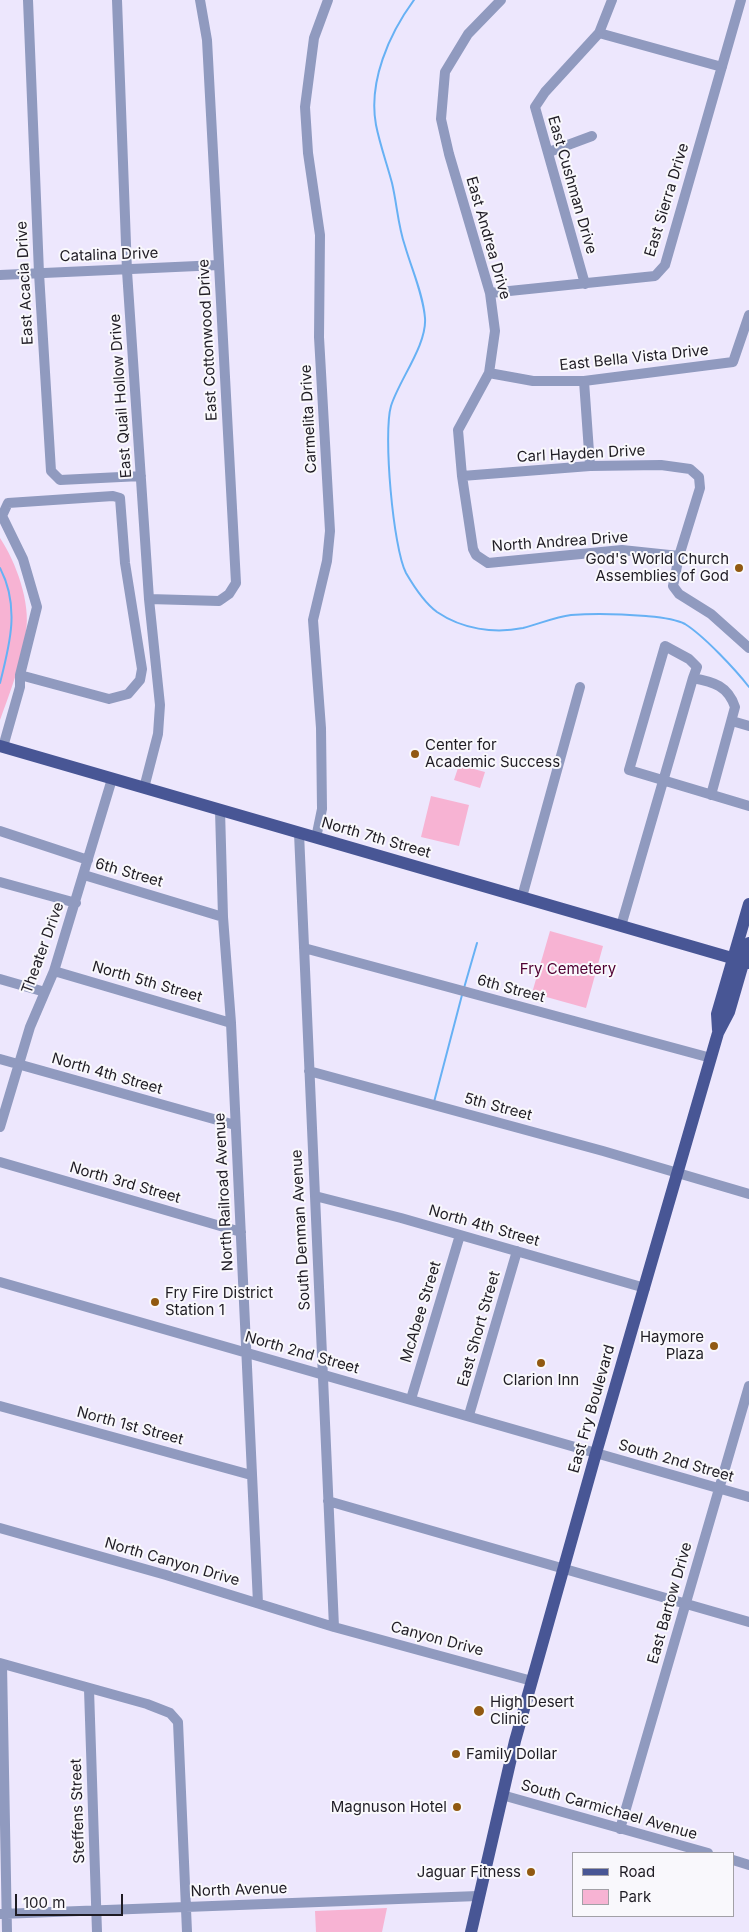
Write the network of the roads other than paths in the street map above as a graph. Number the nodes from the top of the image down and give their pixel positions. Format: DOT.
graph roads {
  1 [pos="28,0"];
  2 [pos="118,0"];
  3 [pos="200,0"];
  4 [pos="328,0"];
  5 [pos="501,0"];
  6 [pos="612,0"];
  7 [pos="741,0"];
  8 [pos="599,33"];
  9 [pos="722,67"];
  10 [pos="592,136"];
  11 [pos="549,152"];
  12 [pos="219,265"];
  13 [pos="127,271"];
  14 [pos="39,272"];
  15 [pos="0,275"];
  16 [pos="585,284"];
  17 [pos="490,294"];
  18 [pos="749,315"];
  19 [pos="489,373"];
  20 [pos="584,381"];
  21 [pos="590,466"];
  22 [pos="141,476"];
  23 [pos="462,476"];
  24 [pos="476,555"];
  25 [pos="679,556"];
  26 [pos="149,599"];
  27 [pos="749,648"];
  28 [pos="139,655"];
  29 [pos="156,655"];
  30 [pos="20,675"];
  31 [pos="693,678"];
  32 [pos="580,687"];
  33 [pos="732,721"];
  34 [pos="749,726"];
  35 [pos="2,746"];
  36 [pos="112,779"];
  37 [pos="664,780"];
  38 [pos="144,788"];
  39 [pos="711,795"];
  40 [pos="749,806"];
  41 [pos="220,810"];
  42 [pos="0,832"];
  43 [pos="299,833"];
  44 [pos="316,838"];
  45 [pos="88,860"];
  46 [pos="84,875"];
  47 [pos="0,882"];
  48 [pos="522,897"];
  49 [pos="76,903"];
  50 [pos="749,904"];
  51 [pos="223,917"];
  52 [pos="621,926"];
  53 [pos="749,943"];
  54 [pos="304,948"];
  55 [pos="742,961"];
  56 [pos="54,971"];
  57 [pos="0,979"];
  58 [pos="45,992"];
  59 [pos="231,1023"];
  60 [pos="711,1058"];
  61 [pos="0,1059"];
  62 [pos="19,1065"];
  63 [pos="310,1071"];
  64 [pos="235,1125"];
  65 [pos="0,1127"];
  66 [pos="0,1162"];
  67 [pos="677,1174"];
  68 [pos="749,1194"];
  69 [pos="315,1196"];
  70 [pos="241,1232"];
  71 [pos="460,1235"];
  72 [pos="517,1251"];
  73 [pos="0,1282"];
  74 [pos="645,1288"];
  75 [pos="247,1352"];
  76 [pos="323,1376"];
  77 [pos="749,1386"];
  78 [pos="411,1398"];
  79 [pos="0,1406"];
  80 [pos="469,1415"];
  81 [pos="596,1453"];
  82 [pos="251,1475"];
  83 [pos="720,1488"];
  84 [pos="749,1497"];
  85 [pos="328,1501"];
  86 [pos="0,1528"];
  87 [pos="564,1568"];
  88 [pos="258,1603"];
  89 [pos="686,1604"];
  90 [pos="749,1622"];
  91 [pos="334,1627"];
  92 [pos="1,1663"];
  93 [pos="532,1681"];
  94 [pos="89,1689"];
  95 [pos="502,1795"];
  96 [pos="620,1829"];
  97 [pos="704,1852"];
  98 [pos="734,1860"];
  99 [pos="749,1865"];
  100 [pos="478,1896"];
  101 [pos="187,1906"];
  102 [pos="96,1910"];
  103 [pos="3,1914"];
  104 [pos="6,1932"];
  105 [pos="97,1932"];
  106 [pos="188,1932"];
  107 [pos="471,1932"];
  1 -- 14 [label="street, East Acacia Drive"];
  2 -- 13 [label="street, East Quail Hollow Drive"];
  3 -- 12 [label="street, East Cottonwood Drive"];
  4 -- 44 [label="street, Carmelita Drive"];
  5 -- 17 [label="street, East Andrea Drive"];
  6 -- 8 [label="street, East Cushman Drive"];
  7 -- 9 [label="street, East Sierra Drive"];
  8 -- 9 [label="street"];
  8 -- 11 [label="street, East Cushman Drive"];
  9 -- 16 [label="street, East Sierra Drive"];
  10 -- 11 [label="street"];
  11 -- 16 [label="street, East Cushman Drive"];
  12 -- 13 [label="street, Catalina Drive"];
  12 -- 26 [label="street, East Cottonwood Drive"];
  13 -- 14 [label="street, Catalina Drive"];
  13 -- 22 [label="street, East Quail Hollow Drive"];
  14 -- 15 [label="street, Catalina Drive"];
  14 -- 22 [label="street, East Acacia Drive"];
  16 -- 17 [label="street, East Sierra Drive"];
  17 -- 19 [label="street, East Andrea Drive"];
  18 -- 20 [label="street, East Bella Vista Drive"];
  19 -- 20 [label="street, East Bella Vista Drive"];
  19 -- 23 [label="street, East Andrea Drive"];
  20 -- 21 [label="street"];
  21 -- 23 [label="street, Carl Hayden Drive"];
  21 -- 25 [label="street, Carl Hayden Drive"];
  22 -- 26 [label="street, East Quail Hollow Drive"];
  23 -- 24 [label="street, East Andrea Drive"];
  24 -- 25 [label="street, North Andrea Drive"];
  25 -- 27 [label="street"];
  26 -- 29 [label="street, East Quail Hollow Drive"];
  28 -- 29 [label="street"];
  28 -- 30 [label="street"];
  28 -- 30 [label="street"];
  29 -- 38 [label="street, East Quail Hollow Drive"];
  30 -- 35 [label="street"];
  31 -- 33 [label="street"];
  31 -- 37 [label="street"];
  31 -- 37 [label="street"];
  32 -- 48 [label="street"];
  33 -- 34 [label="street"];
  33 -- 39 [label="street"];
  35 -- 36 [label="main road, North 7th Street"];
  36 -- 38 [label="main road, North 7th Street"];
  36 -- 45 [label="street, Theater Drive"];
  37 -- 39 [label="street"];
  37 -- 52 [label="street"];
  38 -- 41 [label="main road, North 7th Street"];
  39 -- 40 [label="street"];
  41 -- 43 [label="main road, North 7th Street"];
  41 -- 51 [label="street, North Railroad Avenue"];
  42 -- 45 [label="street"];
  43 -- 44 [label="main road, North 7th Street"];
  43 -- 54 [label="street, South Denman Avenue"];
  44 -- 48 [label="main road, North 7th Street"];
  45 -- 46 [label="street, Theater Drive"];
  46 -- 49 [label="street, Theater Drive"];
  46 -- 51 [label="street, 6th Street"];
  47 -- 49 [label="street"];
  48 -- 52 [label="main road, North 7th Street"];
  49 -- 56 [label="street, Theater Drive"];
  50 -- 55 [label="main road, East Fry Boulevard"];
  51 -- 59 [label="street, North Railroad Avenue"];
  52 -- 55 [label="main road, North 7th Street"];
  53 -- 55 [label="main road, East Fry Boulevard"];
  54 -- 60 [label="street, 6th Street"];
  54 -- 63 [label="street, South Denman Avenue"];
  55 -- 60 [label="main road, East Fry Boulevard"];
  56 -- 58 [label="street, Theater Drive"];
  56 -- 59 [label="street, North 5th Street"];
  57 -- 58 [label="street"];
  58 -- 62 [label="street, Theater Drive"];
  59 -- 64 [label="street, North Railroad Avenue"];
  60 -- 67 [label="main road, East Fry Boulevard"];
  61 -- 62 [label="street, North 4th Street"];
  62 -- 64 [label="street, North 4th Street"];
  62 -- 65 [label="street, Theater Drive"];
  63 -- 67 [label="street, 5th Street"];
  63 -- 69 [label="street, South Denman Avenue"];
  64 -- 70 [label="street, North Railroad Avenue"];
  66 -- 70 [label="street, North 3rd Street"];
  67 -- 68 [label="street, 5th Street"];
  67 -- 74 [label="main road, East Fry Boulevard"];
  69 -- 71 [label="street, North 4th Street"];
  69 -- 76 [label="street, South Denman Avenue"];
  70 -- 75 [label="street, North Railroad Avenue"];
  71 -- 72 [label="street, North 4th Street"];
  71 -- 78 [label="street, McAbee Street"];
  72 -- 74 [label="street, North 4th Street"];
  72 -- 80 [label="street, East Short Street"];
  73 -- 75 [label="street, North 2nd Street"];
  74 -- 81 [label="main road, East Fry Boulevard"];
  75 -- 76 [label="street, North 2nd Street"];
  75 -- 82 [label="street, North Railroad Avenue"];
  76 -- 78 [label="street, North 2nd Street"];
  76 -- 85 [label="street, South Denman Avenue"];
  77 -- 83 [label="street, East Bartow Drive"];
  78 -- 80 [label="street, North 2nd Street"];
  79 -- 82 [label="street, North 1st Street"];
  80 -- 81 [label="street, North 2nd Street"];
  81 -- 83 [label="street, South 2nd Street"];
  81 -- 87 [label="main road, East Fry Boulevard"];
  82 -- 88 [label="street, North Railroad Avenue"];
  83 -- 84 [label="street, South 2nd Street"];
  83 -- 89 [label="street, East Bartow Drive"];
  85 -- 87 [label="street"];
  85 -- 91 [label="street, South Denman Avenue"];
  86 -- 88 [label="street, North Canyon Drive"];
  87 -- 89 [label="street"];
  87 -- 93 [label="main road, East Fry Boulevard"];
  88 -- 91 [label="street, North Canyon Drive"];
  89 -- 90 [label="street"];
  89 -- 96 [label="street, East Bartow Drive"];
  91 -- 93 [label="street, Canyon Drive"];
  92 -- 94 [label="street"];
  92 -- 103 [label="street"];
  93 -- 95 [label="main road, East Fry Boulevard"];
  94 -- 101 [label="street"];
  94 -- 102 [label="street, Steffens Street"];
  95 -- 96 [label="street, South Carmichael Avenue"];
  95 -- 100 [label="main road, East Fry Boulevard"];
  96 -- 97 [label="street, South Carmichael Avenue"];
  98 -- 99 [label="street"];
  100 -- 101 [label="street, North Avenue"];
  100 -- 107 [label="main road, East Fry Boulevard"];
  101 -- 102 [label="street, North Avenue"];
  101 -- 106 [label="street"];
  102 -- 103 [label="street, North Avenue"];
  102 -- 105 [label="street, Steffens Street"];
  103 -- 104 [label="street"];
}
